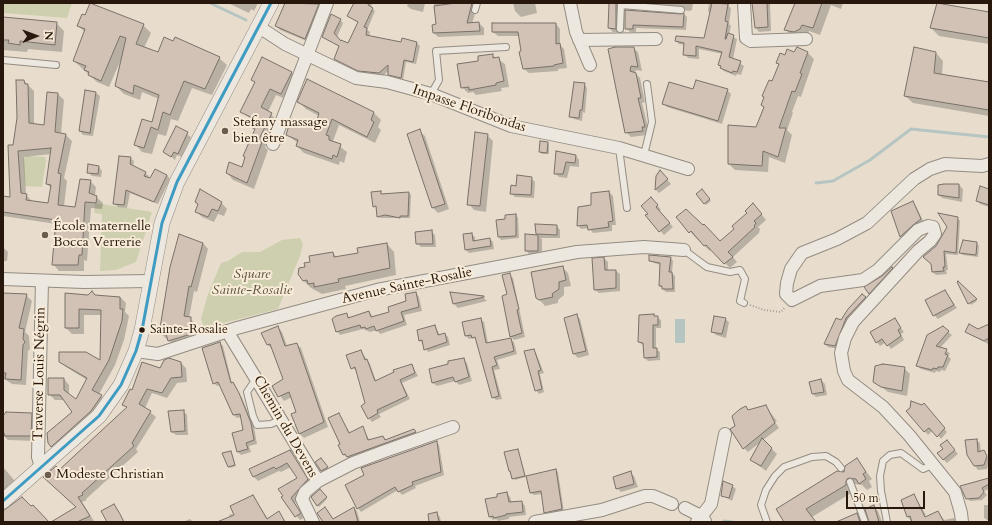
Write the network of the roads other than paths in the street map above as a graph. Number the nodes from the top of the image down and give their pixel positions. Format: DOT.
graph roads {
  1 [pos="271,3"];
  2 [pos="327,3"];
  3 [pos="478,3"];
  4 [pos="570,3"];
  5 [pos="744,3"];
  6 [pos="621,4"];
  7 [pos="475,10"];
  8 [pos="681,10"];
  9 [pos="259,27"];
  10 [pos="620,29"];
  11 [pos="656,39"];
  12 [pos="806,39"];
  13 [pos="579,40"];
  14 [pos="506,47"];
  15 [pos="307,56"];
  16 [pos="3,60"];
  17 [pos="56,65"];
  18 [pos="590,65"];
  19 [pos="647,84"];
  20 [pos="430,94"];
  21 [pos="273,144"];
  22 [pos="619,148"];
  23 [pos="644,155"];
  24 [pos="989,164"];
  25 [pos="688,169"];
  26 [pos="627,208"];
  27 [pos="684,250"];
  28 [pos="3,278"];
  29 [pos="42,281"];
  30 [pos="150,281"];
  31 [pos="744,303"];
  32 [pos="227,331"];
  33 [pos="136,351"];
  34 [pos="256,378"];
  35 [pos="280,420"];
  36 [pos="453,427"];
  37 [pos="725,434"];
  38 [pos="934,464"];
  39 [pos="41,467"];
  40 [pos="841,468"];
  41 [pos="318,481"];
  42 [pos="850,482"];
  43 [pos="3,501"];
  44 [pos="672,504"];
  45 [pos="685,508"];
  46 [pos="702,520"];
  47 [pos="312,522"];
  48 [pos="535,522"];
  49 [pos="767,522"];
  50 [pos="865,522"];
  51 [pos="887,522"];
  52 [pos="962,522"];
  1 -- 9 [label="street"];
  2 -- 15 [label="street"];
  3 -- 7 [label="lane"];
  4 -- 13 [label="street"];
  5 -- 12 [label="street"];
  6 -- 8 [label="lane"];
  6 -- 10 [label="lane"];
  9 -- 15 [label="street, Impasse Floribondas"];
  9 -- 30 [label="street"];
  11 -- 13 [label="street"];
  13 -- 18 [label="street"];
  14 -- 20 [label="lane"];
  15 -- 20 [label="street, Impasse Floribondas"];
  15 -- 21 [label="street"];
  16 -- 17 [label="lane"];
  19 -- 23 [label="lane"];
  20 -- 22 [label="street, Impasse Floribondas"];
  22 -- 23 [label="street, Impasse Floribondas"];
  22 -- 26 [label="lane"];
  23 -- 25 [label="street, Impasse Floribondas"];
  24 -- 38 [label="street"];
  27 -- 31 [label="lane"];
  27 -- 32 [label="street, Avenue Sainte-Rosalie"];
  28 -- 29 [label="street"];
  29 -- 30 [label="street"];
  29 -- 39 [label="street, Traverse Louis Négrin"];
  30 -- 33 [label="street"];
  32 -- 33 [label="street, Avenue Sainte-Rosalie"];
  32 -- 34 [label="street, Chemin du Devens"];
  33 -- 39 [label="street"];
  34 -- 35 [label="street, Chemin du Devens"];
  34 -- 35 [label="lane"];
  35 -- 41 [label="street, Chemin du Devens"];
  36 -- 41 [label="street"];
  37 -- 46 [label="street"];
  38 -- 51 [label="lane"];
  38 -- 52 [label="street"];
  39 -- 43 [label="street"];
  40 -- 49 [label="lane"];
  41 -- 47 [label="street, Chemin du Devens"];
  42 -- 50 [label="lane"];
  44 -- 48 [label="street"];
  45 -- 46 [label="street"];
}
